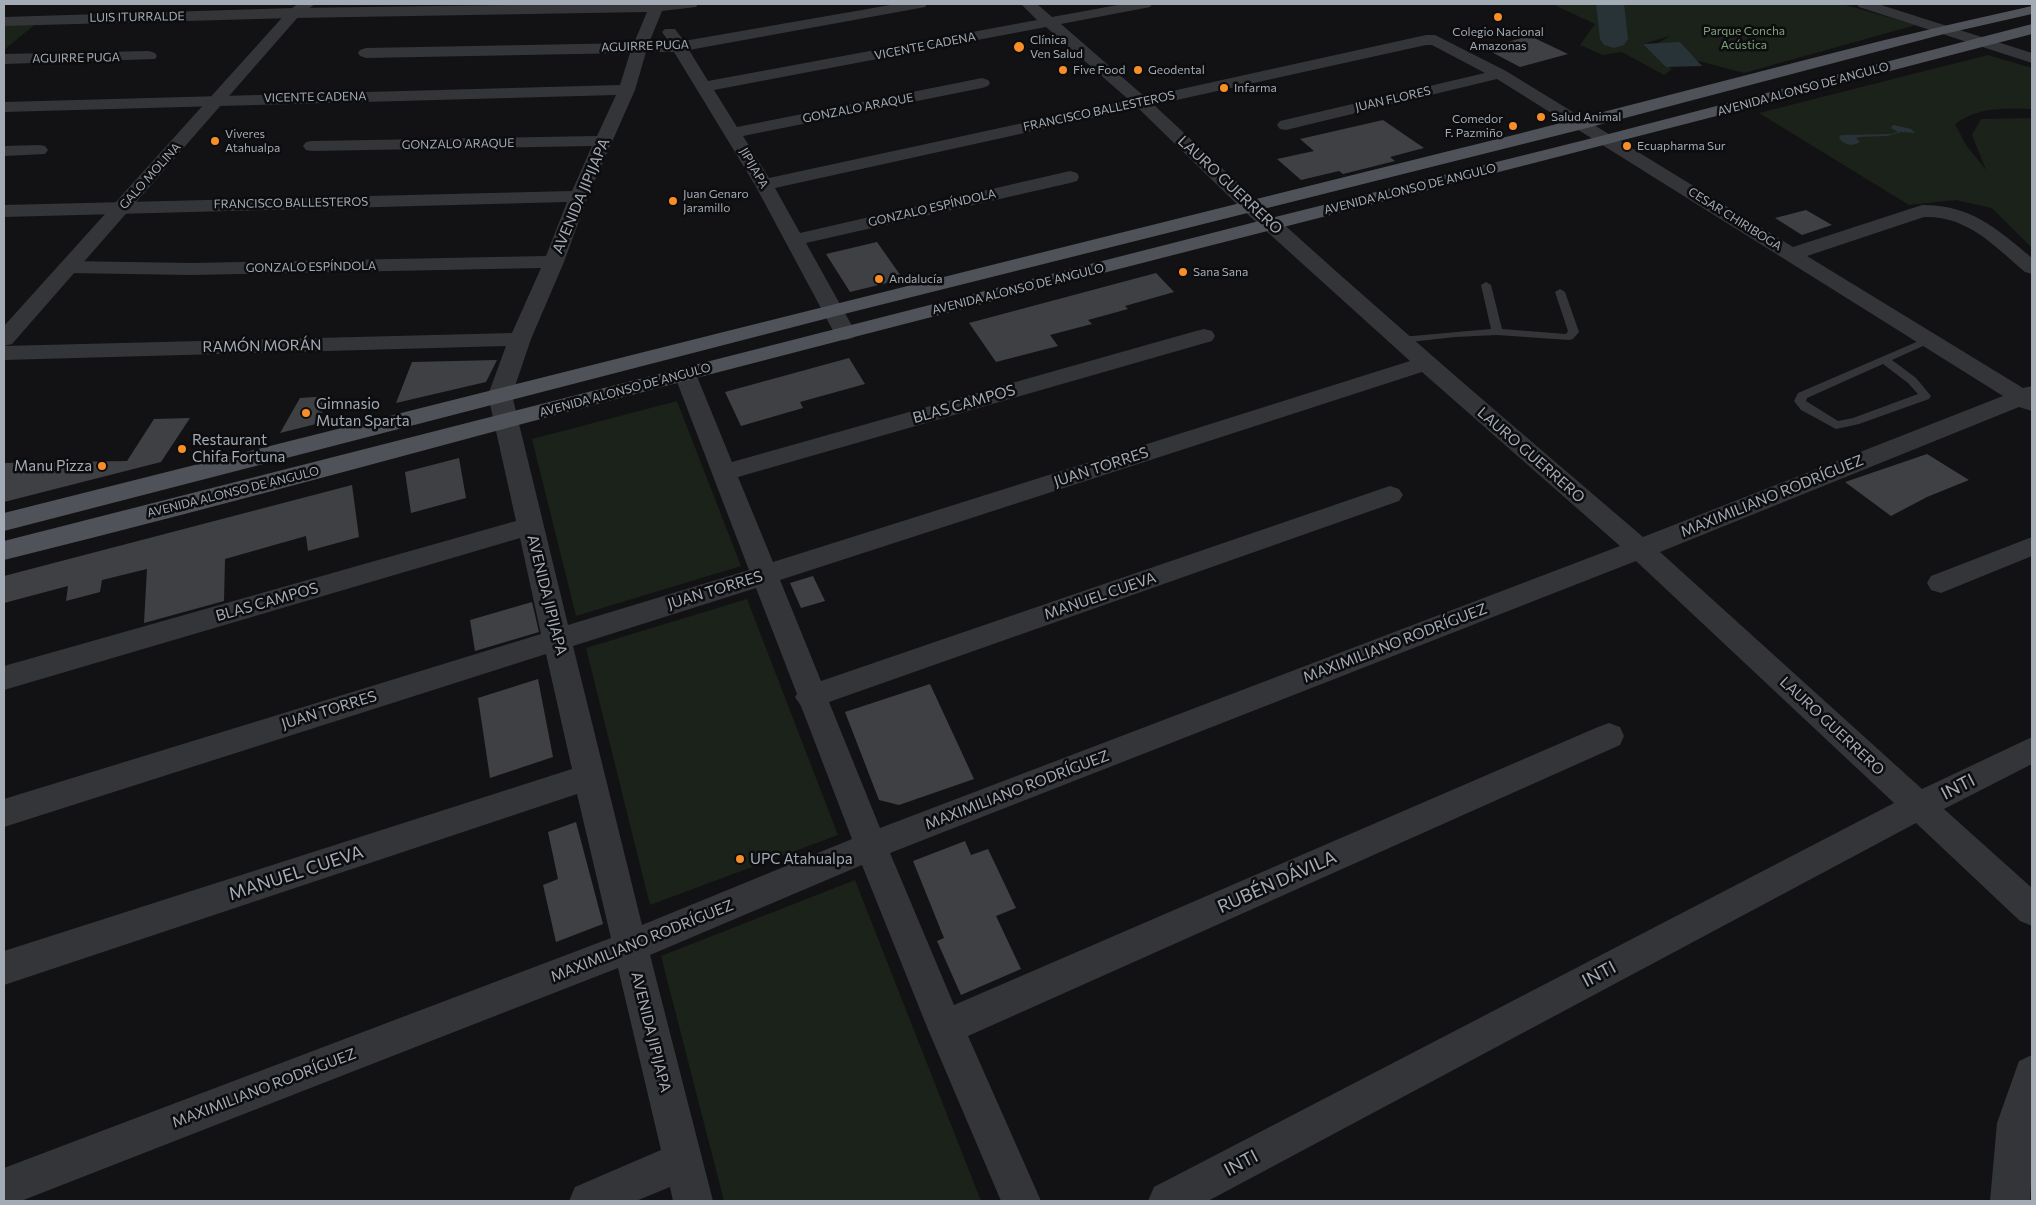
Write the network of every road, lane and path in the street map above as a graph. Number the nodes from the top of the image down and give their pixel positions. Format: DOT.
graph roads {
  1 [pos="691,4"];
  2 [pos="920,4"];
  3 [pos="1028,4"];
  4 [pos="1145,4"];
  5 [pos="1864,4"];
  6 [pos="656,7"];
  7 [pos="301,8"];
  8 [pos="2032,10"];
  9 [pos="47,19"];
  10 [pos="4,20"];
  11 [pos="1051,22"];
  12 [pos="1942,30"];
  13 [pos="2032,30"];
  14 [pos="1435,40"];
  15 [pos="1982,42"];
  16 [pos="640,47"];
  17 [pos="678,47"];
  18 [pos="366,52"];
  19 [pos="4,53"];
  20 [pos="149,56"];
  21 [pos="2032,58"];
  22 [pos="4,60"];
  23 [pos="1500,74"];
  24 [pos="982,83"];
  25 [pos="704,87"];
  26 [pos="627,90"];
  27 [pos="219,100"];
  28 [pos="1141,102"];
  29 [pos="4,107"];
  30 [pos="1581,124"];
  31 [pos="1286,125"];
  32 [pos="733,133"];
  33 [pos="1606,140"];
  34 [pos="603,141"];
  35 [pos="312,146"];
  36 [pos="39,150"];
  37 [pos="4,151"];
  38 [pos="1070,177"];
  39 [pos="764,185"];
  40 [pos="579,196"];
  41 [pos="1250,206"];
  42 [pos="122,207"];
  43 [pos="4,211"];
  44 [pos="1270,224"];
  45 [pos="794,240"];
  46 [pos="1792,254"];
  47 [pos="554,262"];
  48 [pos="68,267"];
  49 [pos="2032,268"];
  50 [pos="1486,285"];
  51 [pos="1560,292"];
  52 [pos="832,310"];
  53 [pos="1497,332"];
  54 [pos="845,333"];
  55 [pos="1204,336"];
  56 [pos="4,338"];
  57 [pos="520,339"];
  58 [pos="1401,340"];
  59 [pos="1928,340"];
  60 [pos="4,353"];
  61 [pos="1884,360"];
  62 [pos="1426,363"];
  63 [pos="685,374"];
  64 [pos="500,395"];
  65 [pos="2028,398"];
  66 [pos="506,422"];
  67 [pos="725,472"];
  68 [pos="1390,495"];
  69 [pos="4,522"];
  70 [pos="530,526"];
  71 [pos="2032,546"];
  72 [pos="1640,549"];
  73 [pos="4,551"];
  74 [pos="764,575"];
  75 [pos="1941,583"];
  76 [pos="558,638"];
  77 [pos="4,678"];
  78 [pos="810,696"];
  79 [pos="1609,736"];
  80 [pos="2032,750"];
  81 [pos="589,777"];
  82 [pos="1919,806"];
  83 [pos="4,812"];
  84 [pos="871,846"];
  85 [pos="2032,910"];
  86 [pos="630,947"];
  87 [pos="4,968"];
  88 [pos="945,1027"];
  89 [pos="2032,1074"];
  90 [pos="683,1161"];
  91 [pos="4,1188"];
  92 [pos="589,1201"];
  93 [pos="693,1201"];
  94 [pos="1021,1201"];
  95 [pos="1168,1201"];
  96 [pos="2010,1201"];
  1 -- 6 [label="street, LUIS ITURRALDE"];
  2 -- 17 [label="street, AGUIRRE PUGA"];
  3 -- 11 [label="street, LAURO GUERRERO"];
  4 -- 11 [label="street, VICENTE CADENA"];
  5 -- 12 [label="street"];
  6 -- 7 [label="street, LUIS ITURRALDE"];
  6 -- 16 [label="street, AVENIDA JIPIJAPA"];
  6 -- 17 [label="street, JIPIJAPA"];
  7 -- 9 [label="street, LUIS ITURRALDE"];
  7 -- 27 [label="street, GALO MOLINA"];
  8 -- 12 [label="main road, AVENIDA ALONSO DE ANGULO"];
  9 -- 10 [label="street, LUIS ITURRALDE"];
  9 -- 19 [label="street"];
  11 -- 25 [label="street, VICENTE CADENA"];
  11 -- 28 [label="street, LAURO GUERRERO"];
  12 -- 15 [label="street"];
  12 -- 30 [label="main road, AVENIDA ALONSO DE ANGULO"];
  13 -- 15 [label="main road, AVENIDA ALONSO DE ANGULO"];
  14 -- 23 [label="street, CESAR CHIRIBOGA"];
  14 -- 28 [label="street, FRANCISCO BALLESTEROS"];
  15 -- 21 [label="street"];
  15 -- 33 [label="main road, AVENIDA ALONSO DE ANGULO"];
  16 -- 17 [label="street, AGUIRRE PUGA"];
  16 -- 18 [label="street, AGUIRRE PUGA"];
  16 -- 26 [label="street, AVENIDA JIPIJAPA"];
  17 -- 25 [label="street, JIPIJAPA"];
  20 -- 22 [label="street, AGUIRRE PUGA"];
  23 -- 30 [label="street, CESAR CHIRIBOGA"];
  23 -- 31 [label="street, JUAN FLORES"];
  24 -- 32 [label="street, GONZALO ARAQUE"];
  25 -- 32 [label="street, JIPIJAPA"];
  26 -- 27 [label="street, VICENTE CADENA"];
  26 -- 34 [label="street, AVENIDA JIPIJAPA"];
  27 -- 29 [label="street, VICENTE CADENA"];
  27 -- 42 [label="street, GALO MOLINA"];
  28 -- 39 [label="street, FRANCISCO BALLESTEROS"];
  28 -- 41 [label="street, LAURO GUERRERO"];
  30 -- 33 [label="street, CESAR CHIRIBOGA"];
  30 -- 41 [label="main road, AVENIDA ALONSO DE ANGULO"];
  32 -- 39 [label="street, JIPIJAPA"];
  33 -- 44 [label="main road, AVENIDA ALONSO DE ANGULO"];
  33 -- 46 [label="street, CESAR CHIRIBOGA"];
  34 -- 35 [label="street, GONZALO ARAQUE"];
  34 -- 40 [label="street, AVENIDA JIPIJAPA"];
  36 -- 37 [label="street"];
  38 -- 45 [label="street, GONZALO ESPÍNDOLA"];
  39 -- 45 [label="street, JIPIJAPA"];
  40 -- 42 [label="street, FRANCISCO BALLESTEROS"];
  40 -- 47 [label="street, AVENIDA JIPIJAPA"];
  41 -- 44 [label="street, LAURO GUERRERO"];
  41 -- 52 [label="main road, AVENIDA ALONSO DE ANGULO"];
  42 -- 43 [label="street, FRANCISCO BALLESTEROS"];
  42 -- 48 [label="street, GALO MOLINA"];
  44 -- 54 [label="main road, AVENIDA ALONSO DE ANGULO"];
  44 -- 58 [label="street, LAURO GUERRERO"];
  45 -- 52 [label="street, JIPIJAPA"];
  46 -- 49 [label="street"];
  46 -- 59 [label="street, CESAR CHIRIBOGA"];
  47 -- 48 [label="street, GONZALO ESPÍNDOLA"];
  47 -- 57 [label="street, AVENIDA JIPIJAPA"];
  48 -- 56 [label="street, GALO MOLINA"];
  50 -- 53 [label="lane"];
  51 -- 53 [label="lane"];
  52 -- 54 [label="street, JIPIJAPA"];
  52 -- 64 [label="main road, AVENIDA ALONSO DE ANGULO"];
  53 -- 58 [label="lane"];
  54 -- 63 [label="main road, AVENIDA ALONSO DE ANGULO"];
  55 -- 67 [label="street, BLAS CAMPOS"];
  57 -- 60 [label="street, RAMÓN MORÁN"];
  57 -- 64 [label="street, AVENIDA JIPIJAPA"];
  58 -- 62 [label="street, LAURO GUERRERO"];
  59 -- 61 [label="lane"];
  59 -- 65 [label="street, CESAR CHIRIBOGA"];
  61 -- 61 [label="lane"];
  62 -- 72 [label="street, LAURO GUERRERO"];
  62 -- 74 [label="street, JUAN TORRES"];
  63 -- 66 [label="main road, AVENIDA ALONSO DE ANGULO"];
  63 -- 67 [label="street"];
  64 -- 66 [label="street, AVENIDA JIPIJAPA"];
  64 -- 69 [label="main road, AVENIDA ALONSO DE ANGULO"];
  65 -- 72 [label="street, MAXIMILIANO RODRÍGUEZ"];
  66 -- 70 [label="street, AVENIDA JIPIJAPA"];
  66 -- 73 [label="main road, AVENIDA ALONSO DE ANGULO"];
  67 -- 74 [label="street"];
  68 -- 78 [label="street, MANUEL CUEVA"];
  70 -- 76 [label="street, AVENIDA JIPIJAPA"];
  70 -- 77 [label="street, BLAS CAMPOS"];
  71 -- 75 [label="street"];
  72 -- 82 [label="street, LAURO GUERRERO"];
  72 -- 84 [label="street, MAXIMILIANO RODRÍGUEZ"];
  74 -- 76 [label="street, JUAN TORRES"];
  74 -- 78 [label="street"];
  76 -- 81 [label="street, AVENIDA JIPIJAPA"];
  76 -- 83 [label="street, JUAN TORRES"];
  78 -- 84 [label="street"];
  79 -- 88 [label="street, RUBÉN DÁVILA"];
  80 -- 82 [label="street, INTI"];
  81 -- 86 [label="street, AVENIDA JIPIJAPA"];
  81 -- 87 [label="street, MANUEL CUEVA"];
  82 -- 85 [label="street, LAURO GUERRERO"];
  82 -- 95 [label="street, INTI"];
  84 -- 86 [label="street, MAXIMILIANO RODRÍGUEZ"];
  84 -- 88 [label="street"];
  86 -- 90 [label="street, AVENIDA JIPIJAPA"];
  86 -- 91 [label="street, MAXIMILIANO RODRÍGUEZ"];
  88 -- 94 [label="street"];
  89 -- 96 [label="street"];
  90 -- 92 [label="street"];
  90 -- 93 [label="street, AVENIDA JIPIJAPA"];
}
